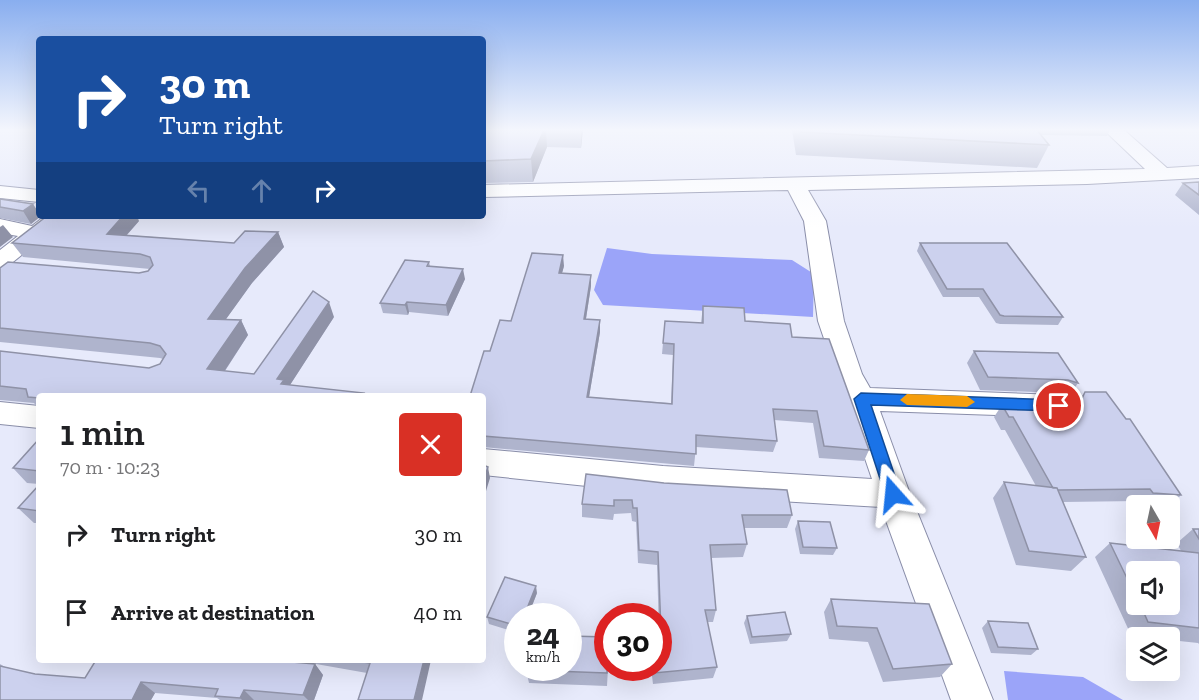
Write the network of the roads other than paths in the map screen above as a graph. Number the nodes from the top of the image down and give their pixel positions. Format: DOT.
graph roads {
  1 [pos="1149,163"];
  2 [pos="1199,172"];
  3 [pos="1162,174"];
  4 [pos="794,184"];
  5 [pos="486,190"];
  6 [pos="0,192"];
  7 [pos="36,196"];
  8 [pos="55,219"];
  9 [pos="0,226"];
  10 [pos="36,233"];
  11 [pos="0,263"];
  12 [pos="34,268"];
  13 [pos="861,399"];
  14 [pos="1059,406"];
  15 [pos="0,413"];
  16 [pos="36,417"];
  17 [pos="486,462"];
  18 [pos="893,494"];
  19 [pos="972,700"];
  1 -- 3 [label="street"];
  2 -- 3 [label="street"];
  3 -- 4 [label="street"];
  4 -- 5 [label="street"];
  4 -- 13 [label="street"];
  6 -- 7 [label="street"];
  8 -- 10 [label="street"];
  9 -- 10 [label="street"];
  10 -- 11 [label="street"];
  11 -- 12 [label="street"];
  13 -- 14 [label="street"];
  13 -- 18 [label="street"];
  15 -- 16 [label="street"];
  17 -- 18 [label="street"];
  18 -- 19 [label="street"];
}
